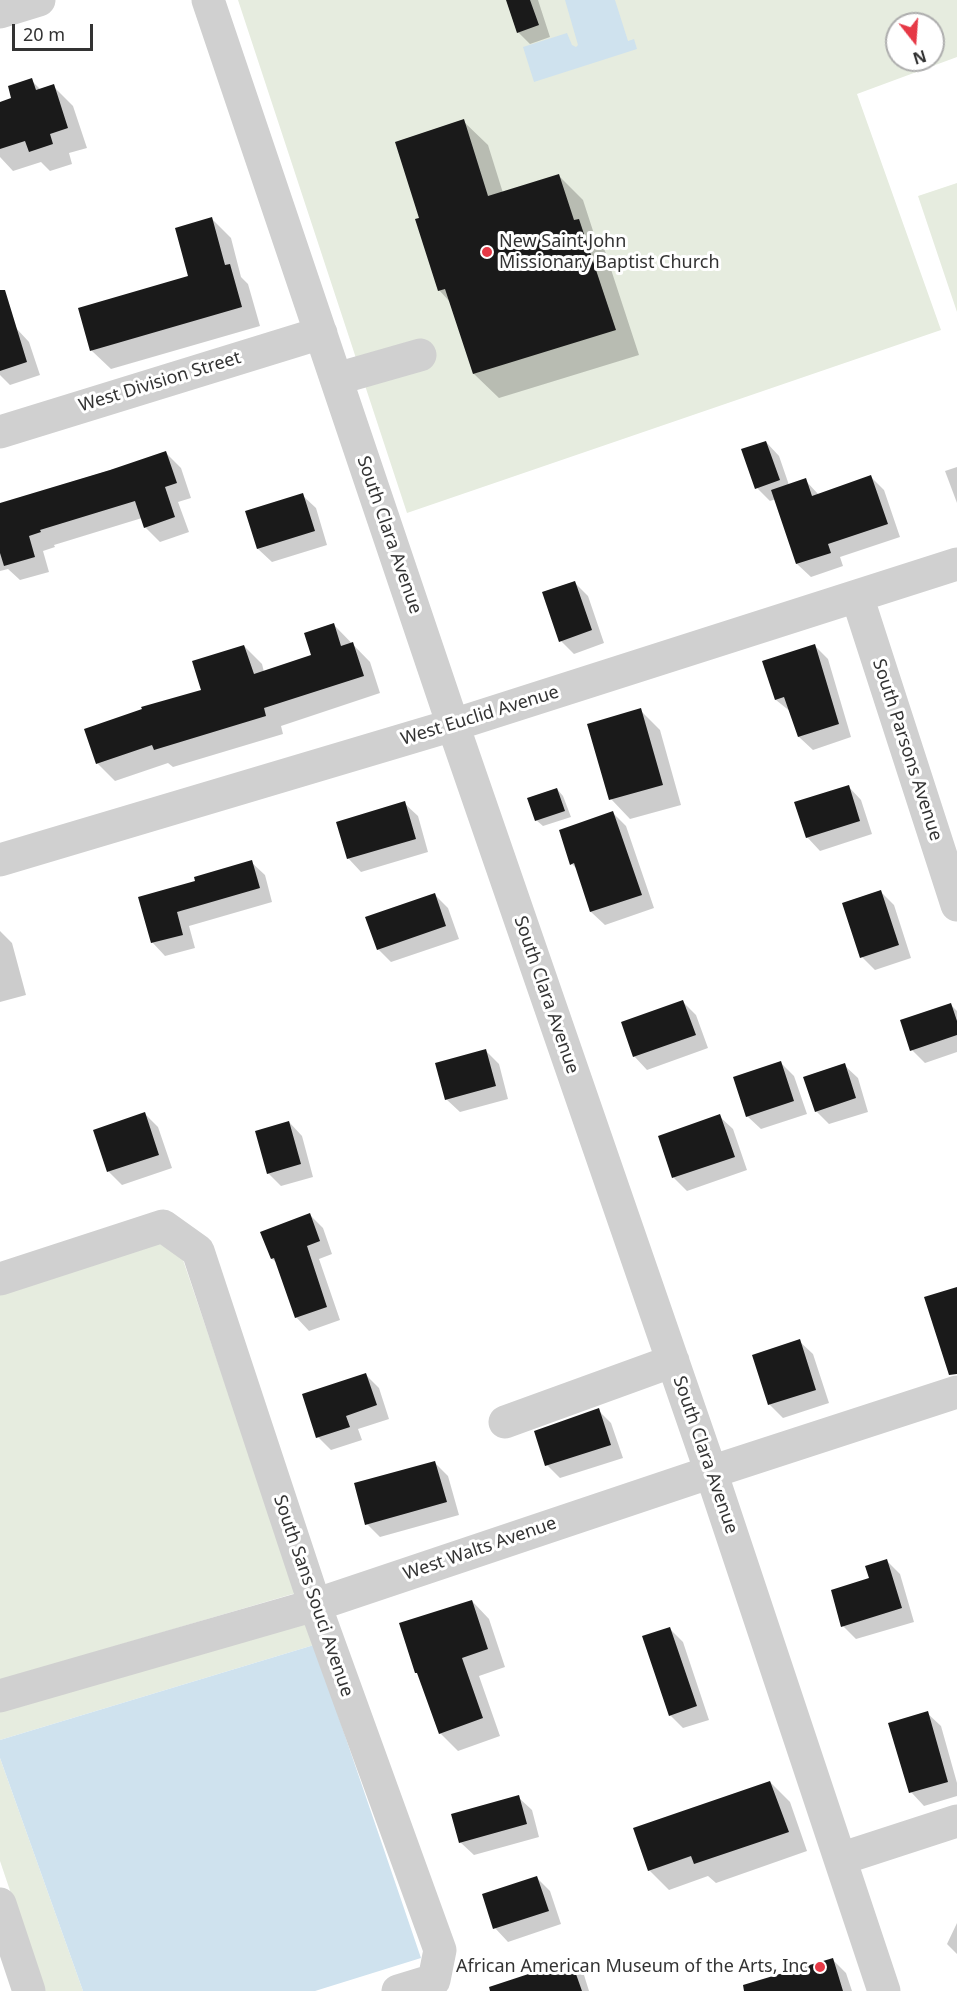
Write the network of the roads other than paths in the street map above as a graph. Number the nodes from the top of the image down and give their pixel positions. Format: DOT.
graph roads {
  1 [pos="39,0"];
  2 [pos="208,0"];
  3 [pos="0,12"];
  4 [pos="321,333"];
  5 [pos="420,355"];
  6 [pos="336,379"];
  7 [pos="0,432"];
  8 [pos="957,564"];
  9 [pos="857,596"];
  10 [pos="453,725"];
  11 [pos="0,860"];
  12 [pos="957,905"];
  13 [pos="0,1279"];
  14 [pos="673,1361"];
  15 [pos="957,1392"];
  16 [pos="505,1422"];
  17 [pos="711,1472"];
  18 [pos="315,1605"];
  19 [pos="0,1696"];
  20 [pos="957,1821"];
  21 [pos="840,1859"];
  22 [pos="0,1904"];
  23 [pos="29,1991"];
  24 [pos="398,1991"];
  25 [pos="884,1991"];
  1 -- 3 [label="street"];
  2 -- 4 [label="street, South Clara Avenue"];
  4 -- 6 [label="street, South Clara Avenue"];
  4 -- 7 [label="street, West Division Street"];
  5 -- 6 [label="street"];
  6 -- 10 [label="street, South Clara Avenue"];
  8 -- 9 [label="street, West Euclid Avenue"];
  9 -- 10 [label="street, West Euclid Avenue"];
  9 -- 12 [label="street, South Parsons Avenue"];
  10 -- 11 [label="street, West Euclid Avenue"];
  10 -- 14 [label="street, South Clara Avenue"];
  13 -- 18 [label="street, South Sans Souci Avenue"];
  14 -- 16 [label="street"];
  14 -- 17 [label="street, South Clara Avenue"];
  15 -- 17 [label="street, West Walts Avenue"];
  17 -- 18 [label="street, West Walts Avenue"];
  17 -- 21 [label="street, South Clara Avenue"];
  18 -- 19 [label="street, West Walts Avenue"];
  18 -- 24 [label="street, South Sans Souci Avenue"];
  20 -- 21 [label="street"];
  21 -- 25 [label="street, South Clara Avenue"];
  22 -- 23 [label="street"];
}
